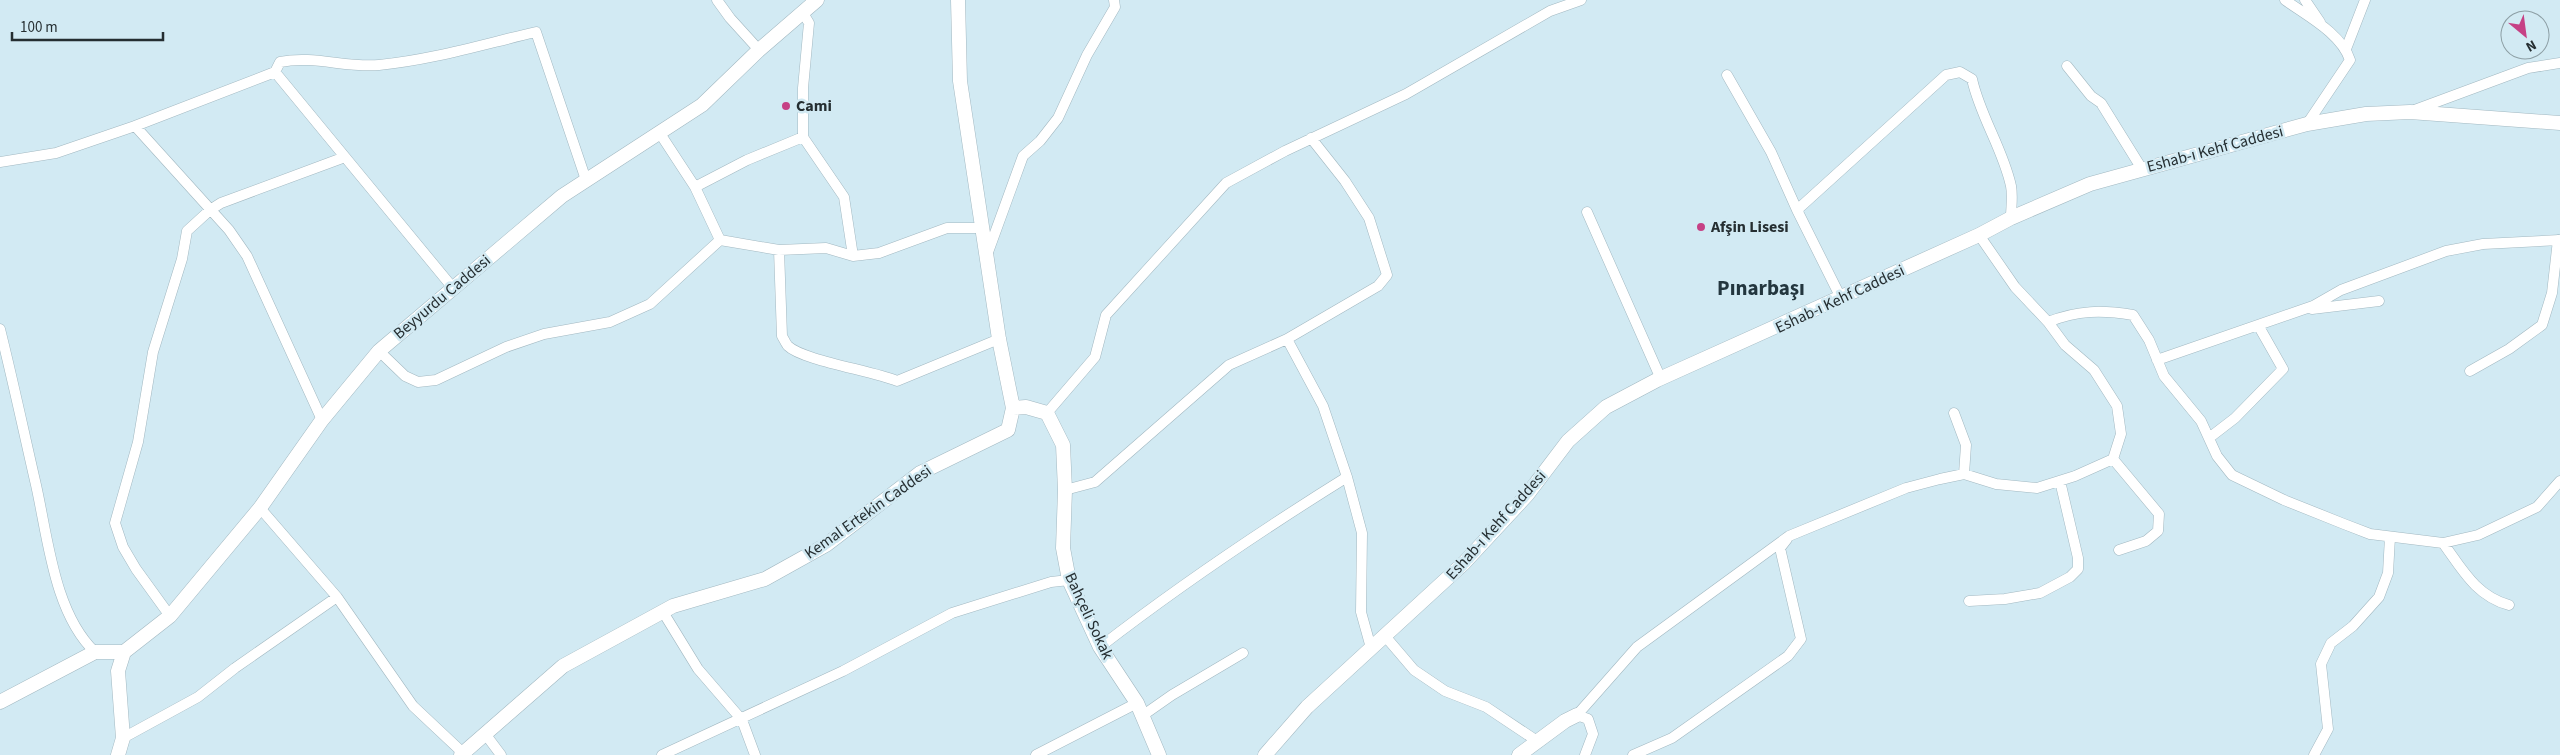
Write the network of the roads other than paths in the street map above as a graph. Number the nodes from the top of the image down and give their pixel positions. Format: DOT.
graph roads {
  1 [pos="717,0"];
  2 [pos="817,0"];
  3 [pos="958,0"];
  4 [pos="1114,0"];
  5 [pos="1581,0"];
  6 [pos="2285,0"];
  7 [pos="2305,0"];
  8 [pos="2365,0"];
  9 [pos="803,13"];
  10 [pos="2325,30"];
  11 [pos="2346,49"];
  12 [pos="759,50"];
  13 [pos="2560,62"];
  14 [pos="2067,66"];
  15 [pos="274,72"];
  16 [pos="1727,75"];
  17 [pos="2410,112"];
  18 [pos="2556,122"];
  19 [pos="2308,124"];
  20 [pos="135,126"];
  21 [pos="659,132"];
  22 [pos="803,137"];
  23 [pos="1312,138"];
  24 [pos="345,157"];
  25 [pos="0,162"];
  26 [pos="2142,169"];
  27 [pos="586,180"];
  28 [pos="695,187"];
  29 [pos="210,210"];
  30 [pos="1797,210"];
  31 [pos="1587,212"];
  32 [pos="2011,218"];
  33 [pos="982,228"];
  34 [pos="1979,235"];
  35 [pos="720,240"];
  36 [pos="2559,240"];
  37 [pos="779,250"];
  38 [pos="987,255"];
  39 [pos="853,256"];
  40 [pos="453,288"];
  41 [pos="1841,298"];
  42 [pos="2379,301"];
  43 [pos="2299,311"];
  44 [pos="2048,322"];
  45 [pos="2258,325"];
  46 [pos="0,329"];
  47 [pos="999,339"];
  48 [pos="1287,339"];
  49 [pos="379,351"];
  50 [pos="2157,360"];
  51 [pos="2470,371"];
  52 [pos="1661,379"];
  53 [pos="1013,408"];
  54 [pos="1048,413"];
  55 [pos="1954,413"];
  56 [pos="322,420"];
  57 [pos="2209,438"];
  58 [pos="2113,459"];
  59 [pos="1964,474"];
  60 [pos="1347,477"];
  61 [pos="2060,481"];
  62 [pos="2560,481"];
  63 [pos="1065,490"];
  64 [pos="260,508"];
  65 [pos="1789,536"];
  66 [pos="2390,537"];
  67 [pos="2443,543"];
  68 [pos="2119,550"];
  69 [pos="1069,580"];
  70 [pos="337,597"];
  71 [pos="1969,600"];
  72 [pos="2509,605"];
  73 [pos="663,612"];
  74 [pos="170,616"];
  75 [pos="1385,636"];
  76 [pos="1100,647"];
  77 [pos="1371,648"];
  78 [pos="95,652"];
  79 [pos="124,652"];
  80 [pos="1243,653"];
  81 [pos="118,671"];
  82 [pos="0,702"];
  83 [pos="1139,709"];
  84 [pos="1577,716"];
  85 [pos="742,720"];
  86 [pos="486,735"];
  87 [pos="123,738"];
  88 [pos="1537,741"];
  89 [pos="462,754"];
  90 [pos="118,755"];
  91 [pos="501,755"];
  92 [pos="662,755"];
  93 [pos="755,755"];
  94 [pos="1036,755"];
  95 [pos="1159,755"];
  96 [pos="1265,755"];
  97 [pos="1520,755"];
  98 [pos="1585,755"];
  99 [pos="1633,755"];
  100 [pos="2314,755"];
  1 -- 12 [label="street"];
  2 -- 9 [label="street, Beyyurdu Caddesi"];
  3 -- 33 [label="street, Kemal Ertekin Caddesi"];
  4 -- 38 [label="street"];
  5 -- 23 [label="street"];
  6 -- 10 [label="street"];
  7 -- 10 [label="street"];
  8 -- 11 [label="street"];
  9 -- 12 [label="street, Beyyurdu Caddesi"];
  9 -- 22 [label="street"];
  10 -- 11 [label="street"];
  11 -- 19 [label="street"];
  12 -- 21 [label="street, Beyyurdu Caddesi"];
  13 -- 17 [label="street"];
  14 -- 26 [label="street"];
  15 -- 20 [label="street"];
  15 -- 24 [label="street"];
  15 -- 27 [label="street"];
  16 -- 30 [label="street"];
  17 -- 18 [label="street, Eshab-ı Kehf Caddesi"];
  17 -- 19 [label="street, Eshab-ı Kehf Caddesi"];
  19 -- 26 [label="street, Eshab-ı Kehf Caddesi"];
  20 -- 25 [label="street"];
  20 -- 29 [label="street"];
  21 -- 27 [label="street, Beyyurdu Caddesi"];
  21 -- 28 [label="street"];
  22 -- 28 [label="street"];
  22 -- 39 [label="street"];
  23 -- 48 [label="street"];
  23 -- 54 [label="street"];
  24 -- 29 [label="street"];
  24 -- 40 [label="street"];
  26 -- 32 [label="street, Eshab-ı Kehf Caddesi"];
  27 -- 40 [label="street, Beyyurdu Caddesi"];
  28 -- 35 [label="street"];
  29 -- 56 [label="street"];
  29 -- 74 [label="street"];
  30 -- 32 [label="street"];
  30 -- 41 [label="street"];
  31 -- 52 [label="street"];
  32 -- 34 [label="street, Eshab-ı Kehf Caddesi"];
  33 -- 38 [label="street, Kemal Ertekin Caddesi"];
  33 -- 39 [label="street"];
  34 -- 41 [label="street, Eshab-ı Kehf Caddesi"];
  34 -- 44 [label="street"];
  35 -- 37 [label="street"];
  35 -- 49 [label="street"];
  36 -- 43 [label="street"];
  36 -- 51 [label="street"];
  37 -- 39 [label="street"];
  37 -- 47 [label="street"];
  38 -- 47 [label="street, Kemal Ertekin Caddesi"];
  40 -- 49 [label="street, Beyyurdu Caddesi"];
  41 -- 52 [label="street, Eshab-ı Kehf Caddesi"];
  42 -- 43 [label="street"];
  43 -- 45 [label="street"];
  44 -- 50 [label="street"];
  44 -- 58 [label="street"];
  45 -- 50 [label="street"];
  45 -- 57 [label="street"];
  46 -- 78 [label="street"];
  47 -- 53 [label="street, Kemal Ertekin Caddesi"];
  48 -- 60 [label="street"];
  48 -- 63 [label="street"];
  49 -- 56 [label="street, Beyyurdu Caddesi"];
  50 -- 57 [label="street"];
  52 -- 75 [label="street, Eshab-ı Kehf Caddesi"];
  53 -- 54 [label="street"];
  53 -- 73 [label="street, Kemal Ertekin Caddesi"];
  54 -- 63 [label="street, Bahçeli Sokak"];
  55 -- 59 [label="street"];
  56 -- 64 [label="street, Beyyurdu Caddesi"];
  57 -- 66 [label="street"];
  58 -- 61 [label="street"];
  58 -- 68 [label="street"];
  59 -- 61 [label="street"];
  59 -- 65 [label="street"];
  60 -- 76 [label="street"];
  60 -- 77 [label="street"];
  61 -- 71 [label="street"];
  62 -- 67 [label="street"];
  63 -- 69 [label="street, Bahçeli Sokak"];
  64 -- 70 [label="street"];
  64 -- 74 [label="street, Beyyurdu Caddesi"];
  65 -- 84 [label="street"];
  65 -- 99 [label="street"];
  66 -- 67 [label="street"];
  66 -- 100 [label="street"];
  67 -- 72 [label="street"];
  69 -- 76 [label="street, Bahçeli Sokak"];
  69 -- 85 [label="street"];
  70 -- 87 [label="street"];
  70 -- 89 [label="street"];
  73 -- 85 [label="street"];
  73 -- 86 [label="street, Kemal Ertekin Caddesi"];
  74 -- 79 [label="street, Beyyurdu Caddesi"];
  75 -- 77 [label="street, Eshab-ı Kehf Caddesi"];
  75 -- 88 [label="street"];
  76 -- 83 [label="street, Bahçeli Sokak"];
  77 -- 96 [label="street, Eshab-ı Kehf Caddesi"];
  78 -- 79 [label="street"];
  78 -- 81 [label="street"];
  78 -- 82 [label="street"];
  79 -- 81 [label="street"];
  80 -- 83 [label="street"];
  81 -- 87 [label="street"];
  83 -- 94 [label="street"];
  83 -- 95 [label="street, Bahçeli Sokak"];
  84 -- 88 [label="street"];
  84 -- 98 [label="street"];
  85 -- 92 [label="street"];
  85 -- 93 [label="street"];
  86 -- 89 [label="street, Kemal Ertekin Caddesi"];
  86 -- 91 [label="street"];
  87 -- 90 [label="street"];
  88 -- 97 [label="street"];
}
